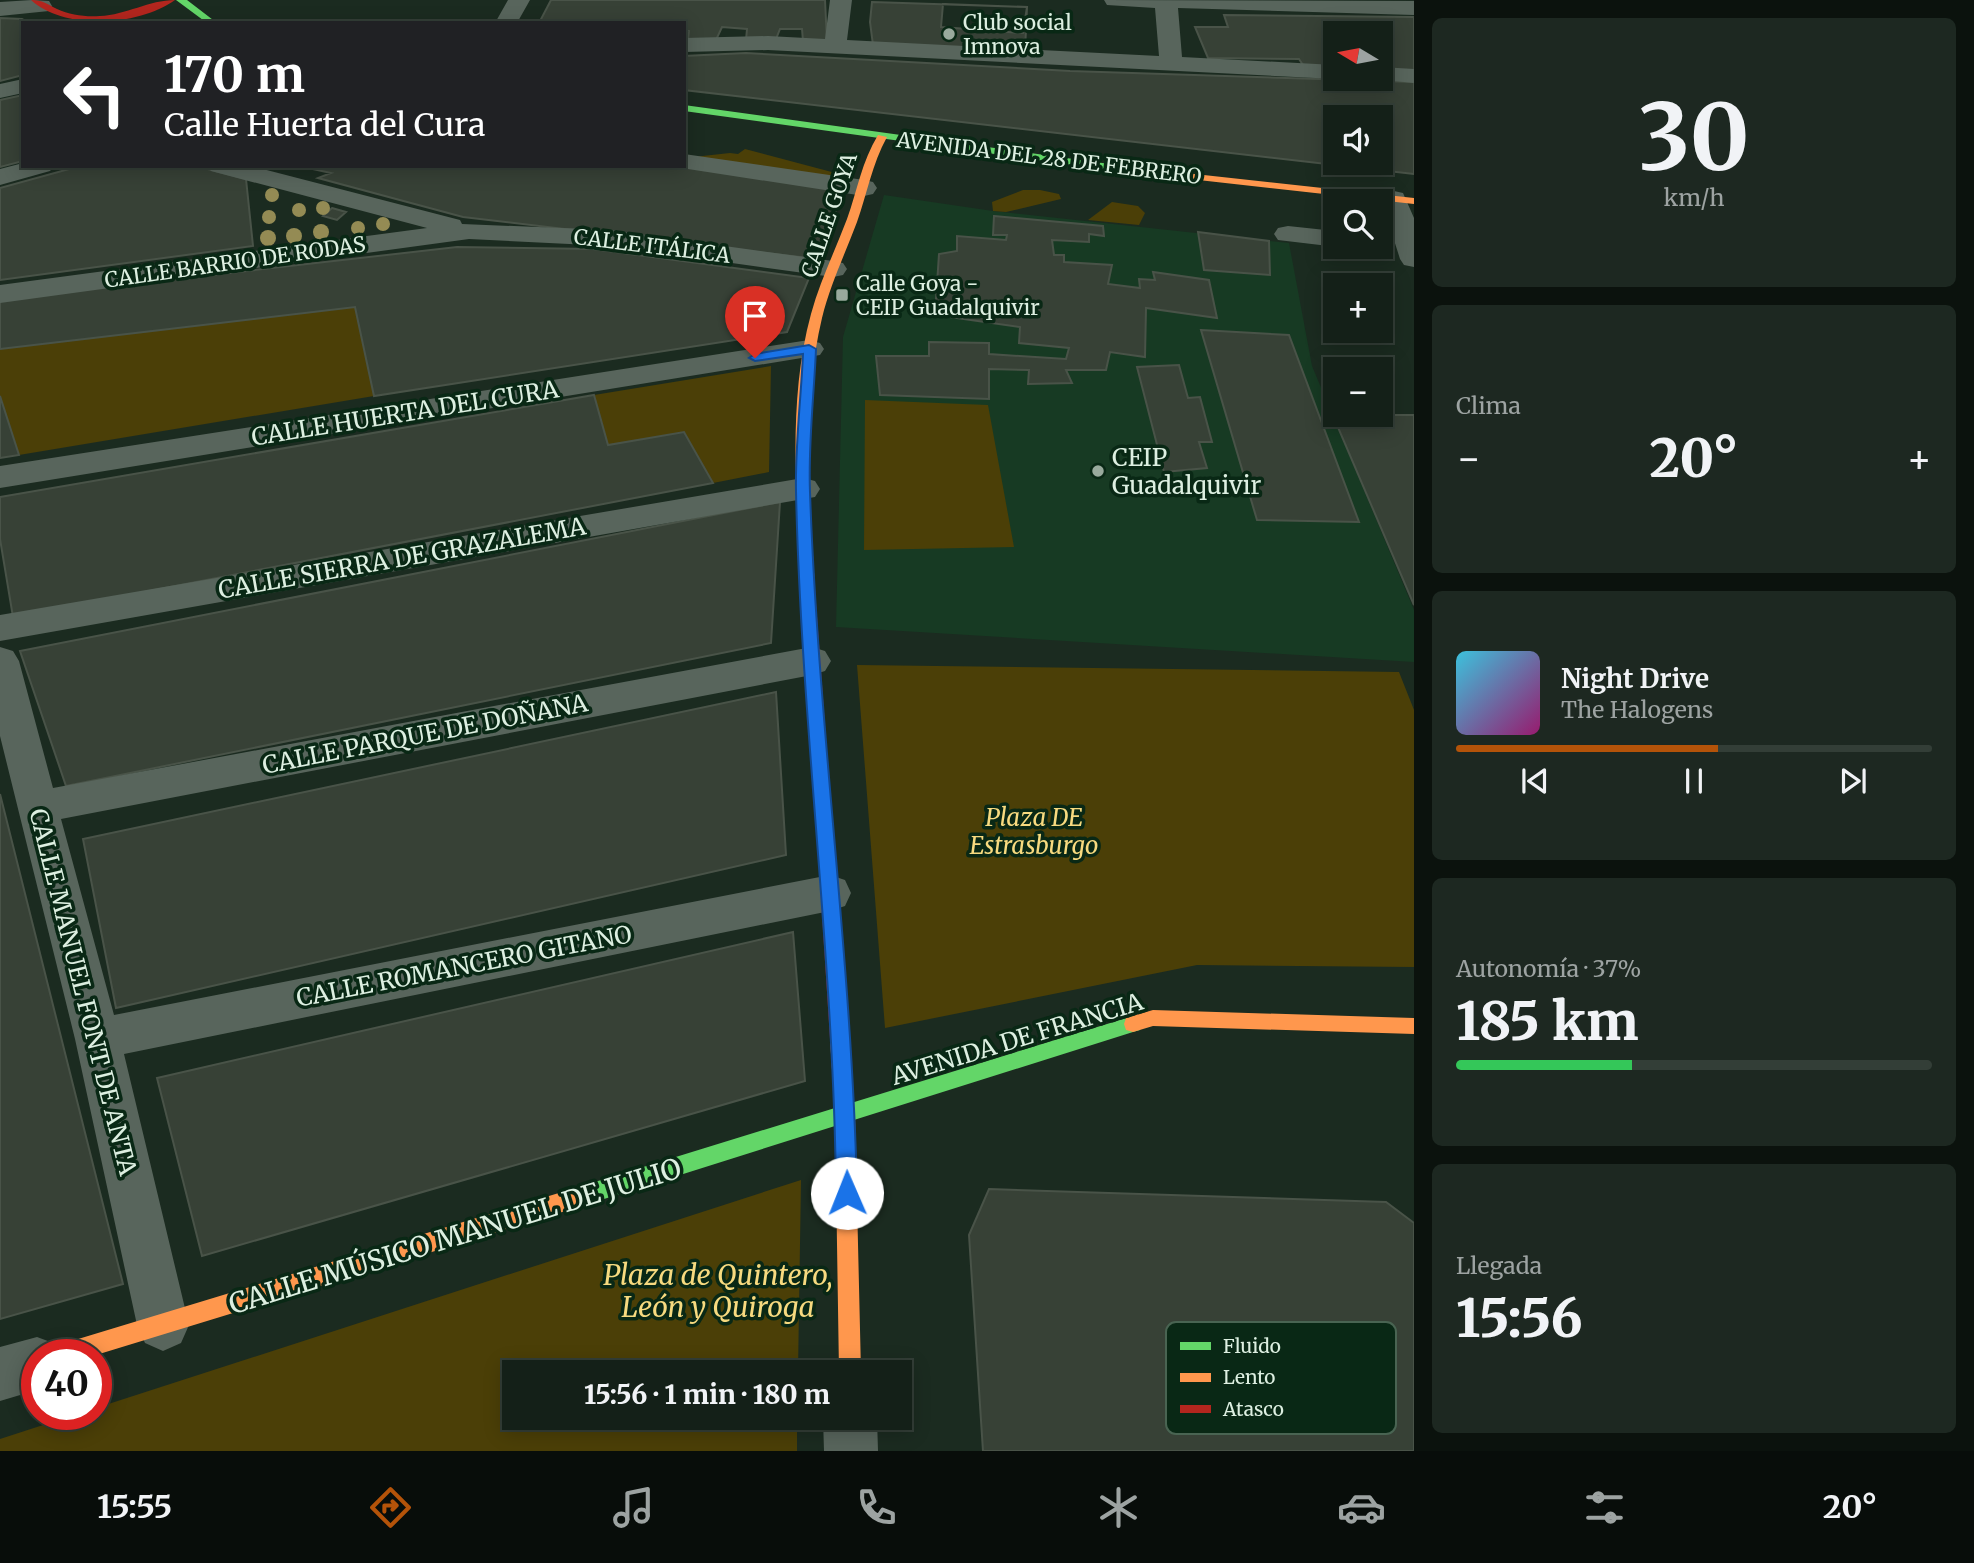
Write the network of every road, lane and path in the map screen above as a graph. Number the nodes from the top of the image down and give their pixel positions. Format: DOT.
graph roads {
  1 [pos="170,0"];
  2 [pos="181,0"];
  3 [pos="519,0"];
  4 [pos="841,0"];
  5 [pos="1115,0"];
  6 [pos="1160,2"];
  7 [pos="39,3"];
  8 [pos="0,8"];
  9 [pos="1414,8"];
  10 [pos="142,15"];
  11 [pos="172,19"];
  12 [pos="95,20"];
  13 [pos="210,21"];
  14 [pos="507,21"];
  15 [pos="686,45"];
  16 [pos="835,47"];
  17 [pos="1171,65"];
  18 [pos="1323,71"];
  19 [pos="1393,75"];
  20 [pos="1414,76"];
  21 [pos="21,86"];
  22 [pos="0,91"];
  23 [pos="686,108"];
  24 [pos="883,137"];
  25 [pos="686,162"];
  26 [pos="34,168"];
  27 [pos="228,168"];
  28 [pos="0,177"];
  29 [pos="864,188"];
  30 [pos="1404,200"];
  31 [pos="469,231"];
  32 [pos="1288,234"];
  33 [pos="1323,238"];
  34 [pos="1393,247"];
  35 [pos="1413,251"];
  36 [pos="833,269"];
  37 [pos="0,294"];
  38 [pos="809,349"];
  39 [pos="0,477"];
  40 [pos="803,489"];
  41 [pos="0,628"];
  42 [pos="0,661"];
  43 [pos="812,661"];
  44 [pos="38,807"];
  45 [pos="830,893"];
  46 [pos="1414,1026"];
  47 [pos="98,1039"];
  48 [pos="845,1116"];
  49 [pos="163,1325"];
  50 [pos="112,1340"];
  51 [pos="850,1360"];
  52 [pos="21,1368"];
  53 [pos="0,1374"];
  54 [pos="850,1430"];
  55 [pos="851,1451"];
  1 -- 10 [label="street"];
  2 -- 13 [label="street"];
  3 -- 14 [label="street"];
  4 -- 16 [label="street"];
  5 -- 6 [label="street"];
  6 -- 9 [label="street"];
  6 -- 17 [label="street"];
  7 -- 8 [label="street"];
  7 -- 12 [label="street"];
  10 -- 11 [label="street"];
  10 -- 12 [label="street"];
  15 -- 16 [label="street"];
  16 -- 17 [label="street"];
  17 -- 18 [label="street"];
  19 -- 20 [label="street"];
  21 -- 22 [label="street"];
  23 -- 24 [label="street, AVENIDA DEL 28 DE FEBRERO"];
  24 -- 29 [label="street, CALLE GOYA"];
  24 -- 30 [label="street, AVENIDA DEL 28 DE FEBRERO"];
  25 -- 29 [label="street"];
  26 -- 28 [label="street"];
  27 -- 31 [label="street"];
  29 -- 36 [label="street, CALLE GOYA"];
  30 -- 35 [label="street"];
  31 -- 36 [label="street, CALLE ITÁLICA"];
  31 -- 37 [label="street, CALLE BARRIO DE RODAS"];
  32 -- 33 [label="street"];
  34 -- 35 [label="street"];
  36 -- 38 [label="street, CALLE GOYA"];
  38 -- 39 [label="street, CALLE HUERTA DEL CURA"];
  38 -- 40 [label="street, CALLE GOYA"];
  40 -- 41 [label="street, CALLE SIERRA DE GRAZALEMA"];
  40 -- 43 [label="street, CALLE GOYA"];
  42 -- 44 [label="street, CALLE MANUEL FONT DE ANTA"];
  43 -- 44 [label="street, CALLE PARQUE DE DOÑANA"];
  43 -- 45 [label="street, CALLE GOYA"];
  44 -- 47 [label="street, CALLE MANUEL FONT DE ANTA"];
  45 -- 47 [label="street, CALLE ROMANCERO GITANO"];
  45 -- 48 [label="street, CALLE GOYA"];
  46 -- 48 [label="street, AVENIDA DE FRANCIA"];
  47 -- 49 [label="street, CALLE MANUEL FONT DE ANTA"];
  48 -- 49 [label="street, CALLE MÚSICO MANUEL DE JULIO"];
  48 -- 51 [label="street, CALLE GOYA"];
  49 -- 50 [label="street, CALLE MÚSICO MANUEL DE JULIO"];
  52 -- 53 [label="street"];
  54 -- 55 [label="street"];
}
